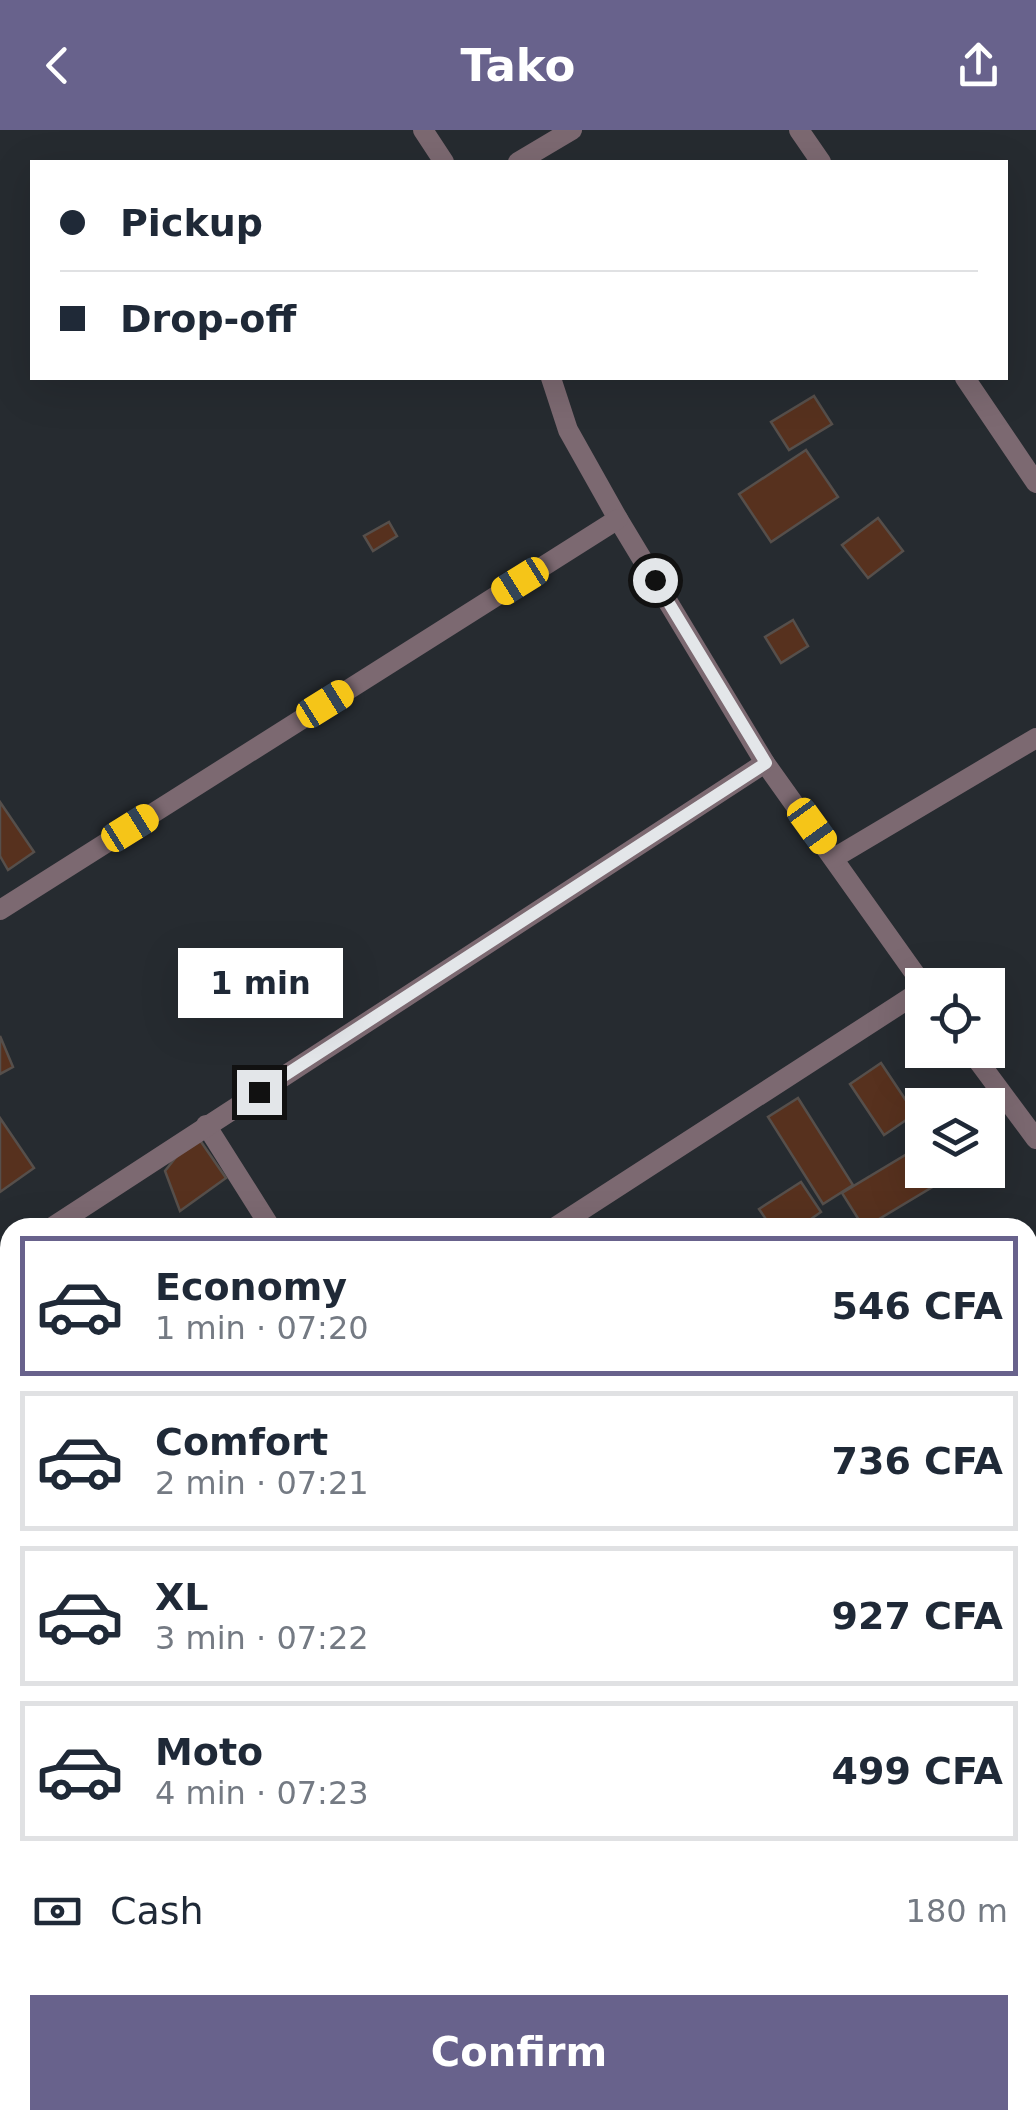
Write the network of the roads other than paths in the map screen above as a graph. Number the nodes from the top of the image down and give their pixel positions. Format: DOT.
graph roads {
  1 [pos="423,130"];
  2 [pos="572,130"];
  3 [pos="799,130"];
  4 [pos="443,160"];
  5 [pos="521,160"];
  6 [pos="820,160"];
  7 [pos="552,380"];
  8 [pos="966,380"];
  9 [pos="1036,483"];
  10 [pos="618,519"];
  11 [pos="1036,738"];
  12 [pos="766,763"];
  13 [pos="834,858"];
  14 [pos="0,910"];
  15 [pos="910,968"];
  16 [pos="905,999"];
  17 [pos="983,1068"];
  18 [pos="206,1125"];
  19 [pos="1036,1140"];
  20 [pos="65,1218"];
  21 [pos="265,1218"];
  22 [pos="569,1218"];
  1 -- 4 [label="street"];
  2 -- 5 [label="street"];
  3 -- 6 [label="street"];
  7 -- 10 [label="street"];
  8 -- 9 [label="street"];
  10 -- 12 [label="street"];
  10 -- 14 [label="street"];
  11 -- 13 [label="street"];
  12 -- 13 [label="street"];
  12 -- 18 [label="street"];
  13 -- 15 [label="street"];
  16 -- 22 [label="street"];
  17 -- 19 [label="street"];
  18 -- 20 [label="street"];
  18 -- 21 [label="street"];
}
